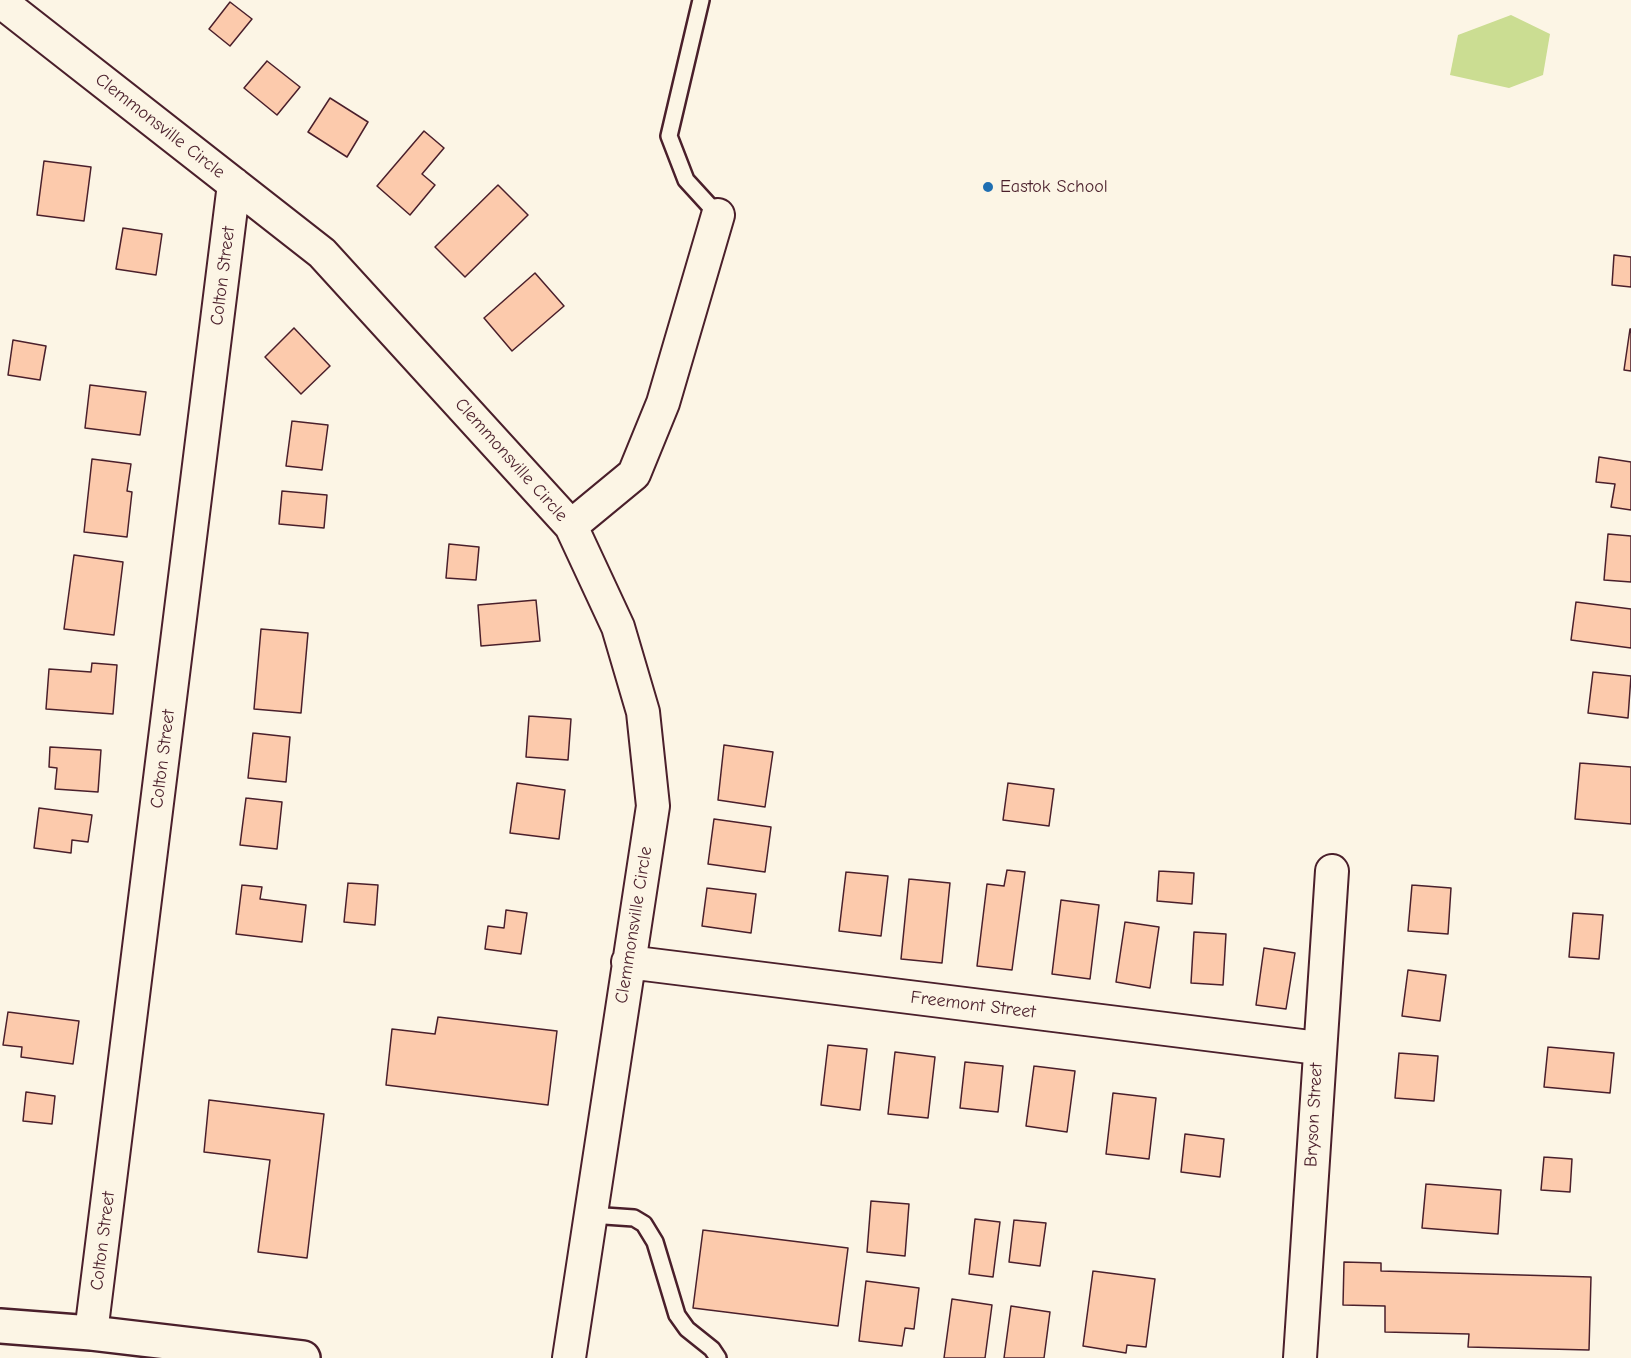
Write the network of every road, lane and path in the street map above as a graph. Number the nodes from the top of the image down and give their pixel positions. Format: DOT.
graph roads {
  1 [pos="701,0"];
  2 [pos="0,1"];
  3 [pos="234,184"];
  4 [pos="718,215"];
  5 [pos="571,526"];
  6 [pos="1332,872"];
  7 [pos="628,962"];
  8 [pos="1318,1048"];
  9 [pos="590,1215"];
  10 [pos="0,1326"];
  11 [pos="92,1333"];
  12 [pos="219,1353"];
  13 [pos="303,1358"];
  14 [pos="569,1358"];
  15 [pos="718,1358"];
  16 [pos="1300,1358"];
  1 -- 4 [label="lane"];
  2 -- 3 [label="street, Clemmonsville Circle"];
  3 -- 5 [label="street, Clemmonsville Circle"];
  3 -- 11 [label="street, Colton Street"];
  4 -- 5 [label="street"];
  5 -- 7 [label="street, Clemmonsville Circle"];
  6 -- 8 [label="street, Bryson Street"];
  7 -- 8 [label="street, Freemont Street"];
  7 -- 9 [label="street, Clemmonsville Circle"];
  8 -- 16 [label="street, Bryson Street"];
  9 -- 14 [label="street, Clemmonsville Circle"];
  9 -- 15 [label="lane"];
  10 -- 11 [label="main road"];
  11 -- 12 [label="main road"];
  12 -- 13 [label="main road"];
}
